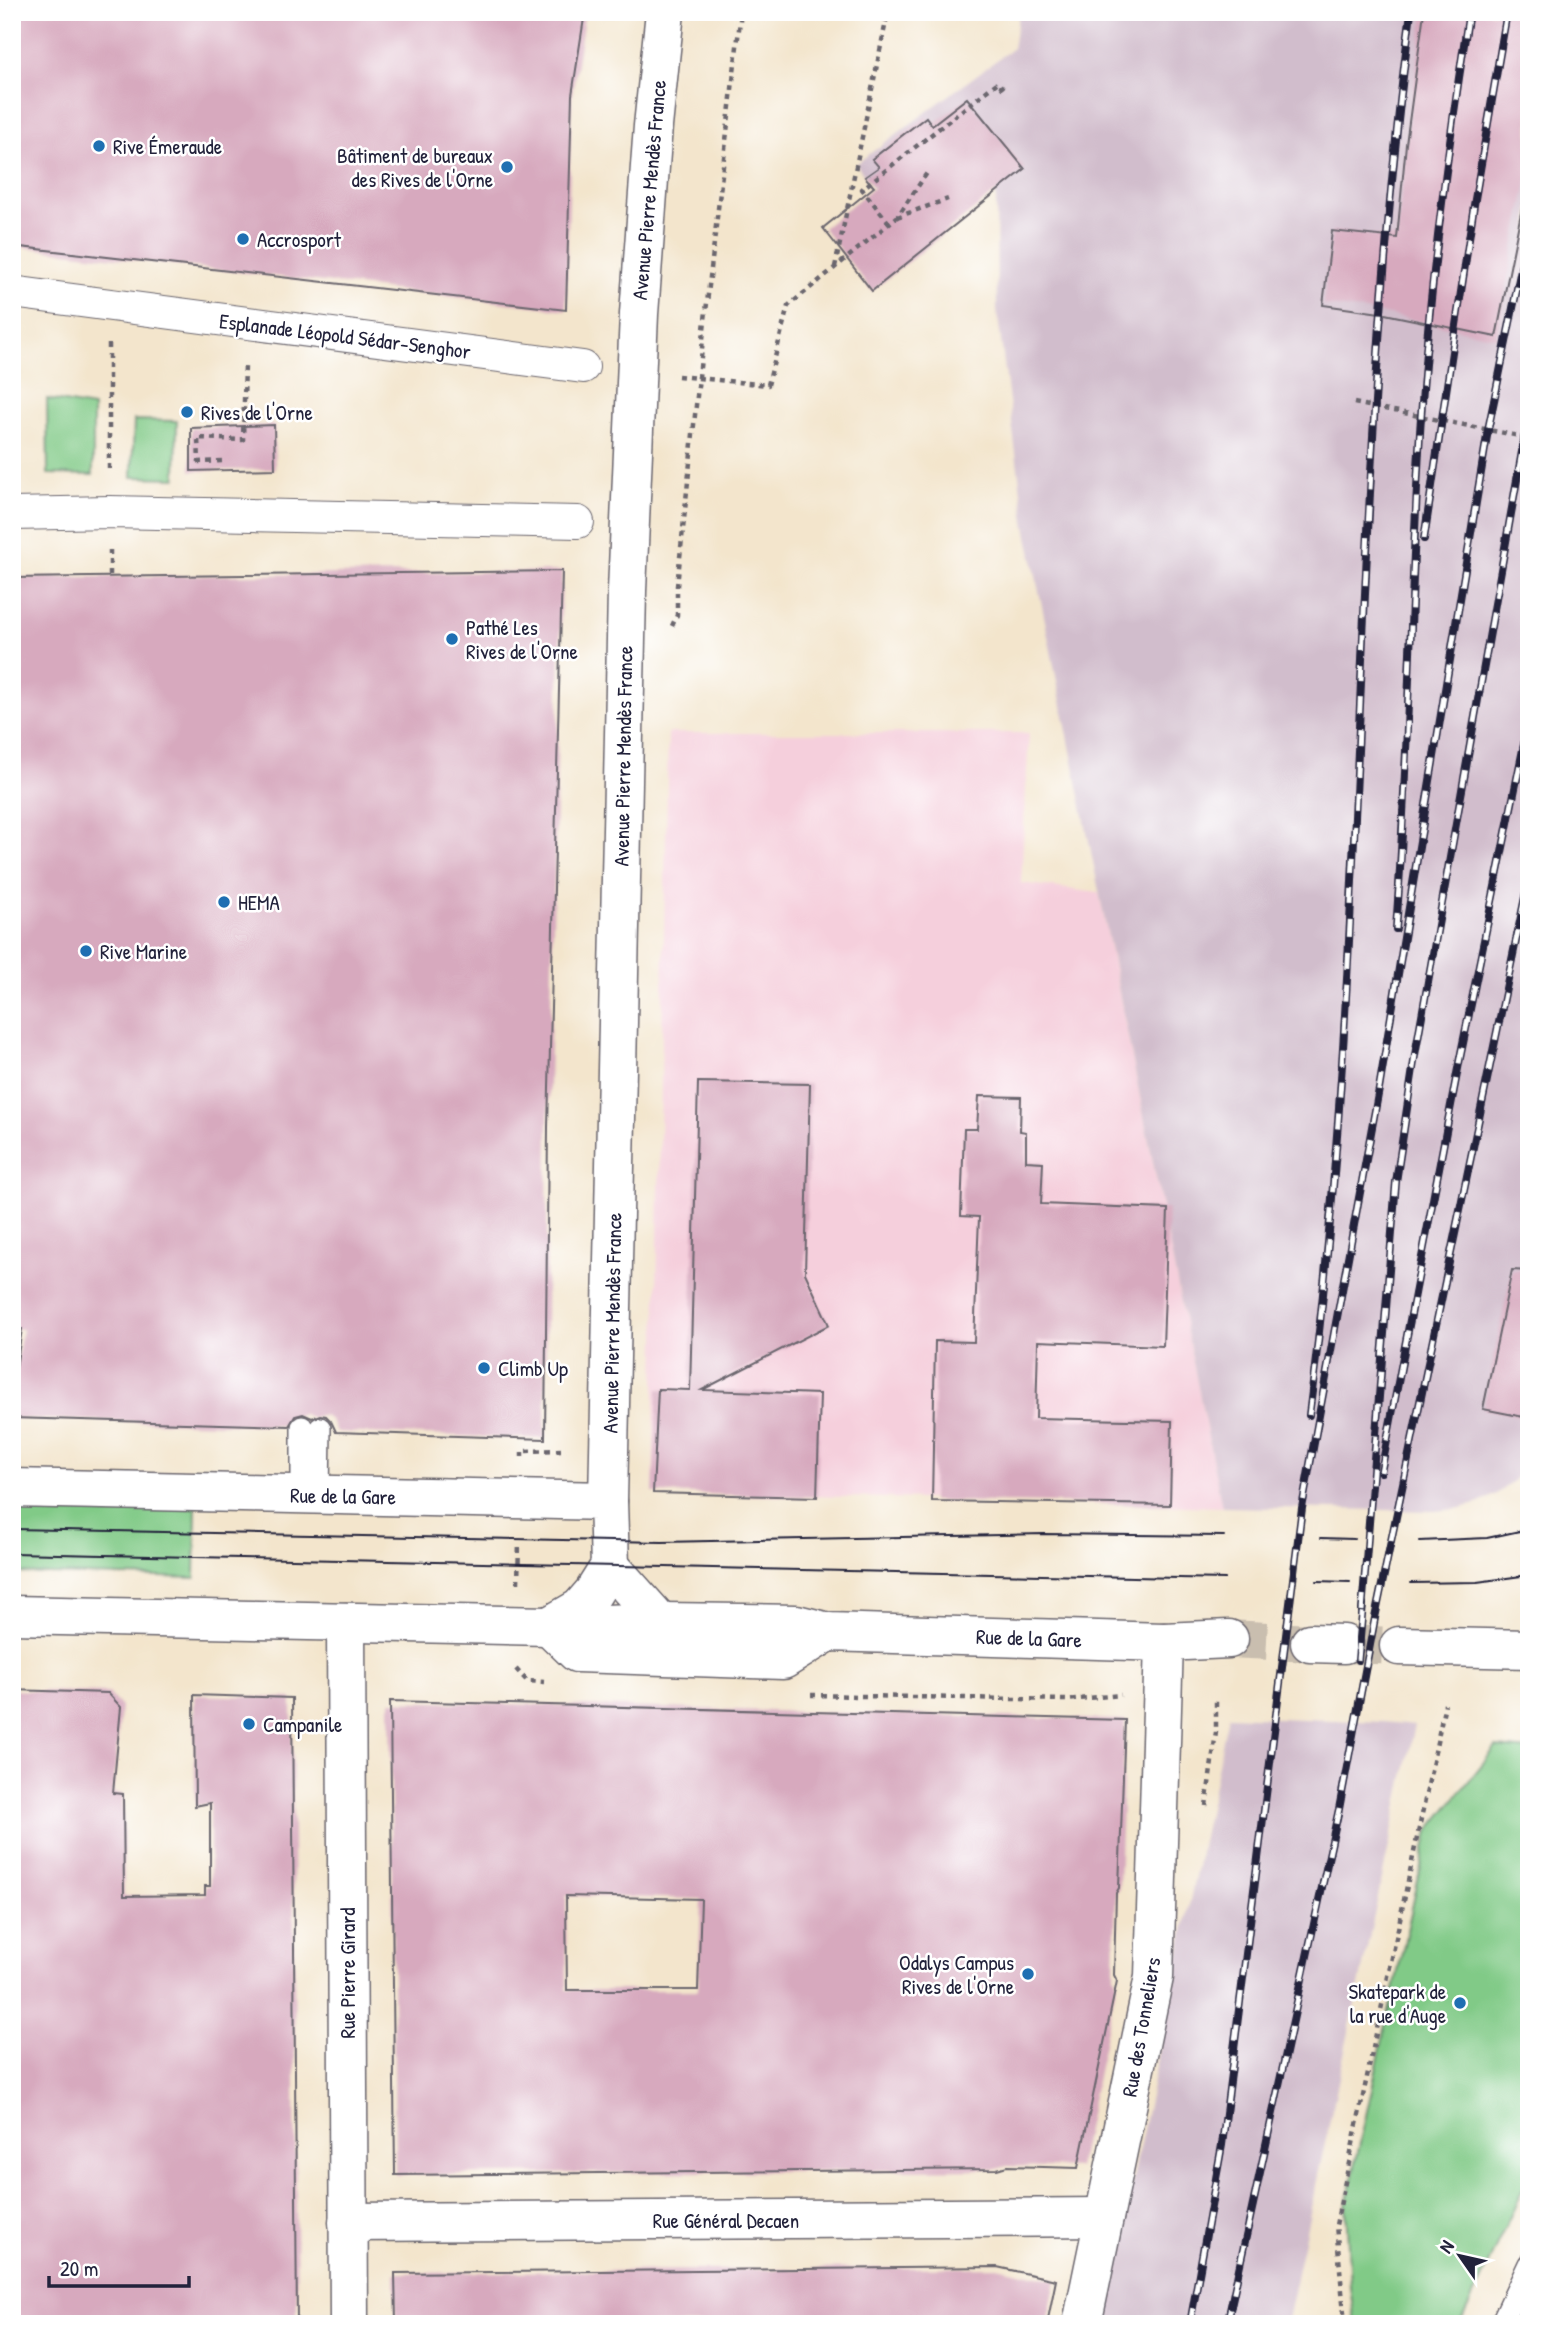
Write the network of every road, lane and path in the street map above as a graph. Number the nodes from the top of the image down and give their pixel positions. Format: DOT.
graph roads {
  1 [pos="665,12"];
  2 [pos="741,12"];
  3 [pos="888,12"];
  4 [pos="1004,90"];
  5 [pos="927,173"];
  6 [pos="948,199"];
  7 [pos="897,217"];
  8 [pos="889,223"];
  9 [pos="835,267"];
  10 [pos="12,292"];
  11 [pos="108,305"];
  12 [pos="246,324"];
  13 [pos="583,367"];
  14 [pos="636,372"];
  15 [pos="700,378"];
  16 [pos="1354,403"];
  17 [pos="1529,438"];
  18 [pos="222,461"];
  19 [pos="110,512"];
  20 [pos="12,514"];
  21 [pos="578,522"];
  22 [pos="110,578"];
  23 [pos="677,615"];
  24 [pos="311,1428"];
  25 [pos="566,1443"];
  26 [pos="522,1464"];
  27 [pos="12,1488"];
  28 [pos="310,1495"];
  29 [pos="608,1501"];
  30 [pos="519,1533"];
  31 [pos="610,1566"];
  32 [pos="518,1577"];
  33 [pos="12,1615"];
  34 [pos="346,1622"];
  35 [pos="661,1622"];
  36 [pos="475,1625"];
  37 [pos="549,1626"];
  38 [pos="828,1632"];
  39 [pos="1229,1639"];
  40 [pos="1164,1642"];
  41 [pos="1399,1646"];
  42 [pos="1529,1649"];
  43 [pos="693,1657"];
  44 [pos="552,1682"];
  45 [pos="1164,1692"];
  46 [pos="810,1695"];
  47 [pos="1216,1701"];
  48 [pos="1445,1704"];
  49 [pos="1205,1810"];
  50 [pos="1104,2217"];
  51 [pos="348,2222"];
  52 [pos="1529,2264"];
  53 [pos="349,2324"];
  54 [pos="1082,2324"];
  55 [pos="1345,2324"];
  56 [pos="1501,2324"];
  1 -- 14 [label="street, Avenue Pierre Mendès France"];
  2 -- 15 [label="path"];
  3 -- 9 [label="path"];
  4 -- 8 [label="path"];
  5 -- 7 [label="path"];
  6 -- 7 [label="path"];
  7 -- 8 [label="path"];
  8 -- 9 [label="path"];
  9 -- 15 [label="path"];
  10 -- 11 [label="street, Esplanade Léopold Sédar-Senghor"];
  11 -- 12 [label="street, Esplanade Léopold Sédar-Senghor"];
  11 -- 19 [label="path"];
  12 -- 13 [label="street, Esplanade Léopold Sédar-Senghor"];
  12 -- 18 [label="path"];
  14 -- 15 [label="path"];
  14 -- 29 [label="street, Avenue Pierre Mendès France"];
  15 -- 23 [label="path"];
  16 -- 17 [label="path"];
  19 -- 20 [label="street"];
  19 -- 21 [label="street"];
  19 -- 22 [label="path"];
  24 -- 28 [label="lane"];
  25 -- 26 [label="path"];
  27 -- 28 [label="street, Rue de la Gare"];
  28 -- 29 [label="street, Rue de la Gare"];
  29 -- 31 [label="street"];
  30 -- 32 [label="path"];
  31 -- 35 [label="street"];
  31 -- 37 [label="street"];
  33 -- 34 [label="street, Rue de la Gare"];
  34 -- 36 [label="street, Rue de la Gare"];
  34 -- 51 [label="street, Rue Pierre Girard"];
  35 -- 37 [label="street, Rue de la Gare"];
  35 -- 38 [label="street, Rue de la Gare"];
  35 -- 43 [label="street"];
  36 -- 37 [label="street, Rue de la Gare"];
  36 -- 44 [label="path"];
  37 -- 43 [label="street"];
  38 -- 40 [label="street, Rue de la Gare"];
  38 -- 43 [label="street"];
  39 -- 40 [label="street, Rue de la Gare"];
  40 -- 45 [label="street, Rue des Tonneliers"];
  41 -- 42 [label="street"];
  45 -- 46 [label="path"];
  45 -- 50 [label="street, Rue des Tonneliers"];
  47 -- 49 [label="path"];
  48 -- 55 [label="path"];
  50 -- 51 [label="street, Rue Général Decaen"];
  50 -- 54 [label="street, Rue des Tonneliers"];
  51 -- 53 [label="street, Rue Pierre Girard"];
  52 -- 56 [label="lane"];
}
